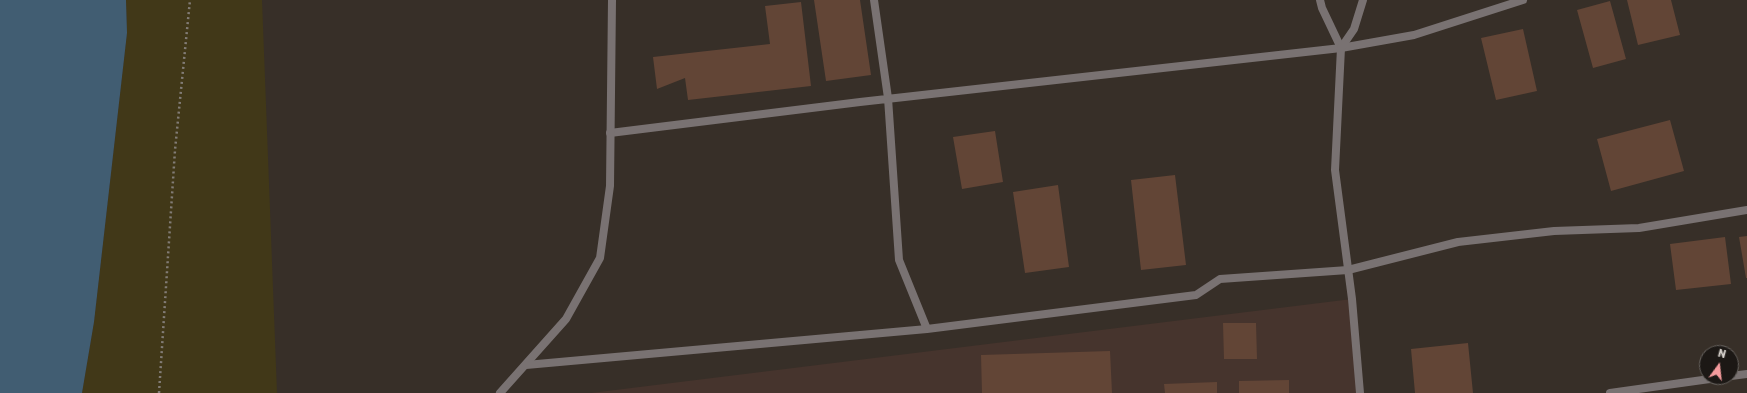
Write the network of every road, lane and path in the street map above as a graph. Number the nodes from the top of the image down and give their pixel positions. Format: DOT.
graph roads {
  1 [pos="190,0"];
  2 [pos="612,0"];
  3 [pos="874,0"];
  4 [pos="1320,0"];
  5 [pos="1363,0"];
  6 [pos="1523,0"];
  7 [pos="1341,48"];
  8 [pos="888,98"];
  9 [pos="610,133"];
  10 [pos="1747,210"];
  11 [pos="1348,270"];
  12 [pos="927,328"];
  13 [pos="526,365"];
  14 [pos="1699,381"];
  15 [pos="159,393"];
  16 [pos="500,393"];
  17 [pos="1360,393"];
  18 [pos="1610,393"];
  1 -- 15 [label="path"];
  2 -- 9 [label="street"];
  3 -- 8 [label="street"];
  4 -- 7 [label="street"];
  5 -- 7 [label="street"];
  6 -- 7 [label="street"];
  7 -- 8 [label="street"];
  7 -- 11 [label="street"];
  8 -- 9 [label="street"];
  8 -- 12 [label="street"];
  9 -- 13 [label="street"];
  10 -- 11 [label="street"];
  11 -- 12 [label="street"];
  11 -- 17 [label="street"];
  12 -- 13 [label="street"];
  13 -- 16 [label="street"];
  14 -- 18 [label="street"];
}
